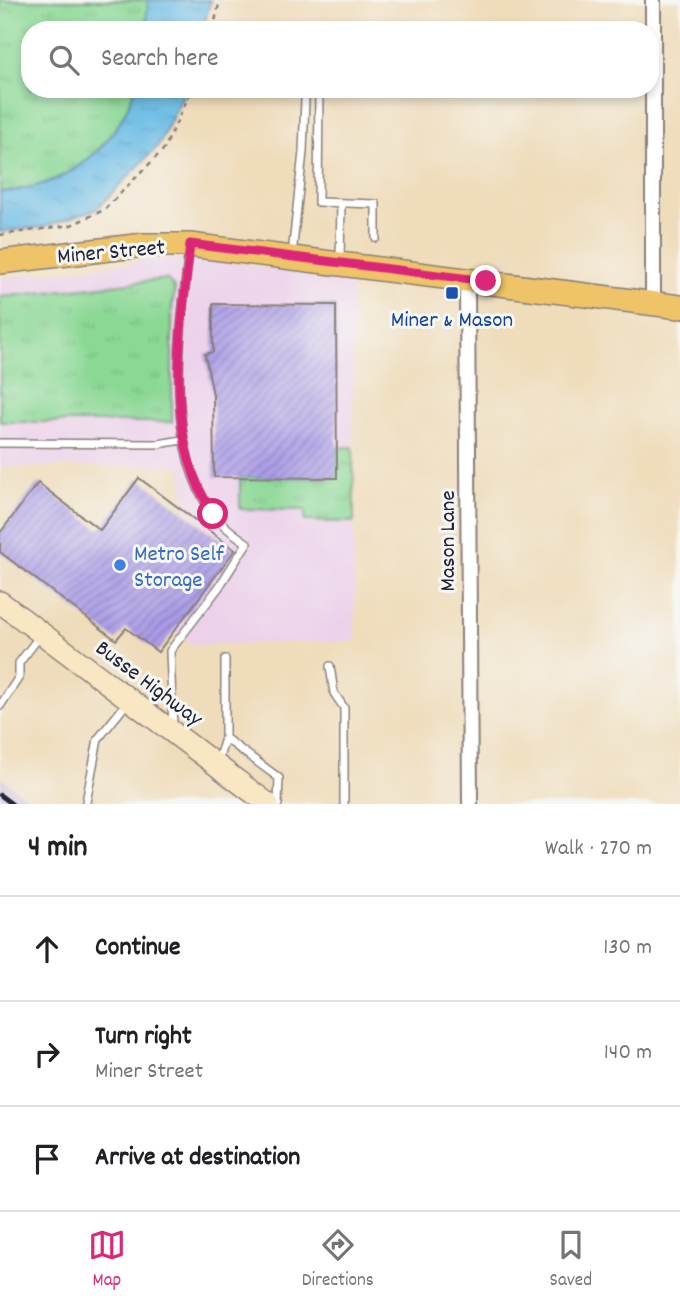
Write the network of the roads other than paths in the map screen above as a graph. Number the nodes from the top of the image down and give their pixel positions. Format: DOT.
graph roads {
  1 [pos="653,0"];
  2 [pos="653,21"];
  3 [pos="319,98"];
  4 [pos="653,98"];
  5 [pos="305,99"];
  6 [pos="341,203"];
  7 [pos="376,238"];
  8 [pos="190,244"];
  9 [pos="292,255"];
  10 [pos="340,261"];
  11 [pos="0,262"];
  12 [pos="467,278"];
  13 [pos="653,303"];
  14 [pos="680,307"];
  15 [pos="182,440"];
  16 [pos="0,443"];
  17 [pos="0,602"];
  18 [pos="42,633"];
  19 [pos="225,659"];
  20 [pos="330,666"];
  21 [pos="130,700"];
  22 [pos="0,706"];
  23 [pos="173,732"];
  24 [pos="225,738"];
  25 [pos="217,765"];
  26 [pos="256,798"];
  27 [pos="86,802"];
  28 [pos="278,804"];
  29 [pos="344,804"];
  30 [pos="470,804"];
  1 -- 2 [label="street"];
  3 -- 6 [label="lane"];
  4 -- 13 [label="street"];
  5 -- 9 [label="lane"];
  6 -- 7 [label="lane"];
  6 -- 10 [label="lane"];
  8 -- 9 [label="main road, Miner Street"];
  8 -- 11 [label="main road, Miner Street"];
  8 -- 15 [label="lane"];
  9 -- 10 [label="main road, Miner Street"];
  10 -- 12 [label="main road, Miner Street"];
  12 -- 13 [label="main road, Miner Street"];
  12 -- 30 [label="street, Mason Lane"];
  13 -- 14 [label="main road, Miner Street"];
  15 -- 16 [label="lane"];
  15 -- 23 [label="lane"];
  17 -- 18 [label="main road, Busse Highway"];
  18 -- 21 [label="main road, Busse Highway"];
  18 -- 22 [label="lane"];
  19 -- 24 [label="lane"];
  20 -- 29 [label="lane"];
  21 -- 23 [label="main road, Busse Highway"];
  21 -- 27 [label="lane"];
  23 -- 25 [label="main road, Busse Highway"];
  24 -- 25 [label="lane"];
  24 -- 28 [label="lane"];
  25 -- 26 [label="main road, Busse Highway"];
}
